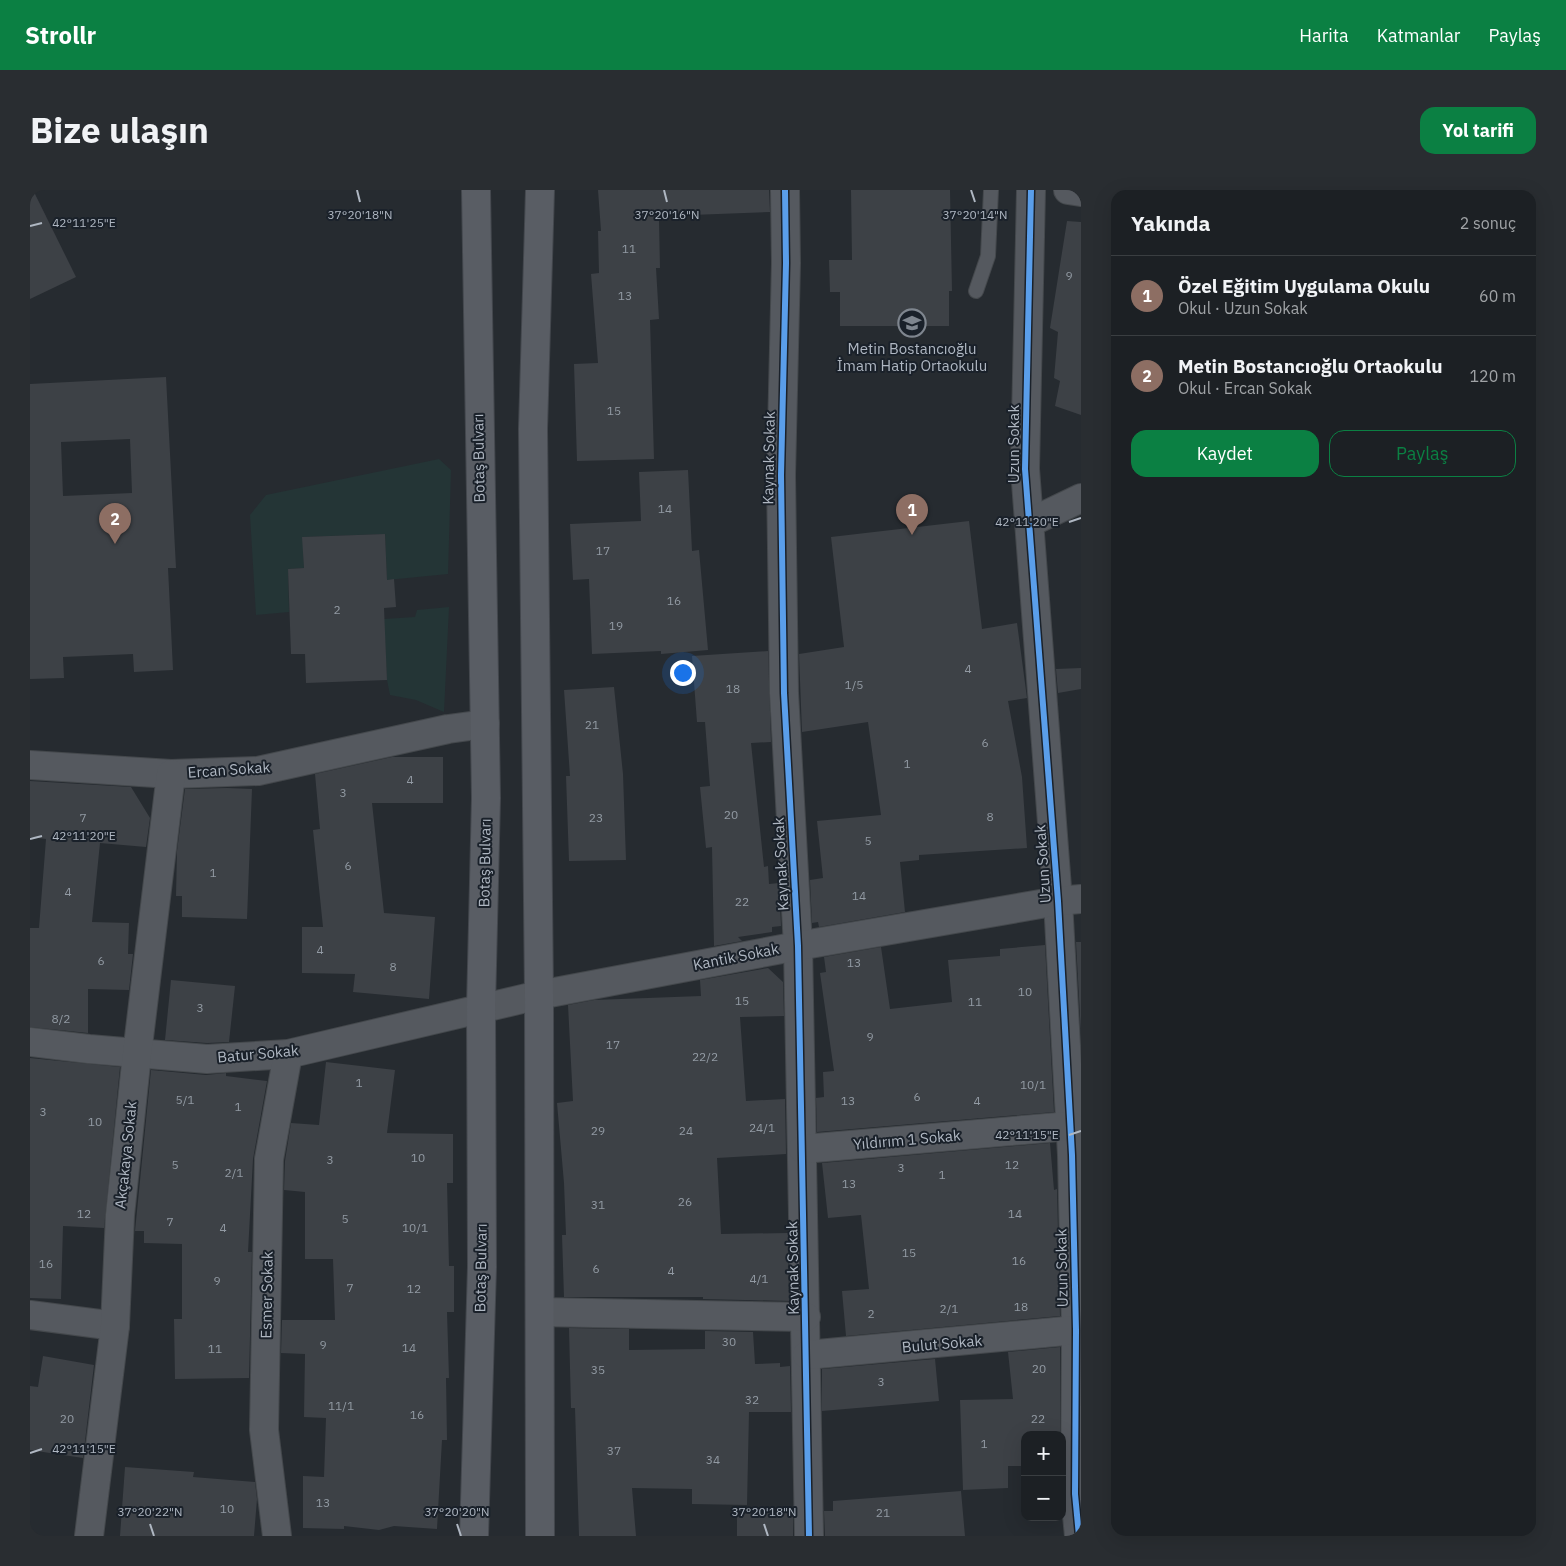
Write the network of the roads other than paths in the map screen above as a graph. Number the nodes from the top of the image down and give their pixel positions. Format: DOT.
graph roads {
  1 [pos="476,190"];
  2 [pos="540,190"];
  3 [pos="785,190"];
  4 [pos="991,190"];
  5 [pos="1031,190"];
  6 [pos="1068,190"];
  7 [pos="1081,192"];
  8 [pos="976,291"];
  9 [pos="1081,498"];
  10 [pos="1029,523"];
  11 [pos="485,724"];
  12 [pos="30,765"];
  13 [pos="171,774"];
  14 [pos="1070,900"];
  15 [pos="798,946"];
  16 [pos="539,994"];
  17 [pos="481,1007"];
  18 [pos="30,1042"];
  19 [pos="137,1054"];
  20 [pos="288,1054"];
  21 [pos="1070,1126"];
  22 [pos="803,1149"];
  23 [pos="540,1312"];
  24 [pos="30,1315"];
  25 [pos="806,1317"];
  26 [pos="115,1326"];
  27 [pos="1076,1330"];
  28 [pos="807,1355"];
  29 [pos="89,1536"];
  30 [pos="277,1536"];
  31 [pos="474,1536"];
  32 [pos="540,1536"];
  33 [pos="809,1536"];
  34 [pos="1078,1536"];
  1 -- 11 [label="street, Botaş Bulvarı"];
  2 -- 16 [label="street"];
  3 -- 15 [label="street, Kaynak Sokak"];
  4 -- 8 [label="lane"];
  5 -- 10 [label="street, Uzun Sokak"];
  6 -- 7 [label="street"];
  9 -- 10 [label="street"];
  10 -- 14 [label="street, Uzun Sokak"];
  11 -- 13 [label="street, Ercan Sokak"];
  11 -- 17 [label="street, Botaş Bulvarı"];
  12 -- 13 [label="street, Ercan Sokak"];
  13 -- 19 [label="street, Akçakaya Sokak"];
  14 -- 15 [label="street, Kantik Sokak"];
  14 -- 21 [label="street, Uzun Sokak"];
  15 -- 16 [label="street, Kantik Sokak"];
  15 -- 22 [label="street, Kaynak Sokak"];
  16 -- 17 [label="street, Kantik Sokak"];
  16 -- 23 [label="street"];
  17 -- 20 [label="street, Batur Sokak"];
  17 -- 31 [label="street, Botaş Bulvarı"];
  18 -- 19 [label="street, Batur Sokak"];
  19 -- 20 [label="street, Batur Sokak"];
  19 -- 26 [label="street, Akçakaya Sokak"];
  20 -- 30 [label="street, Esmer Sokak"];
  21 -- 22 [label="street, Yıldırım 1 Sokak"];
  21 -- 27 [label="street, Uzun Sokak"];
  22 -- 25 [label="street, Kaynak Sokak"];
  23 -- 25 [label="street"];
  23 -- 32 [label="street"];
  24 -- 26 [label="street"];
  25 -- 28 [label="street, Kaynak Sokak"];
  26 -- 29 [label="street, Akçakaya Sokak"];
  27 -- 28 [label="street, Bulut Sokak"];
  27 -- 34 [label="street, Uzun Sokak"];
  28 -- 33 [label="street, Kaynak Sokak"];
}
